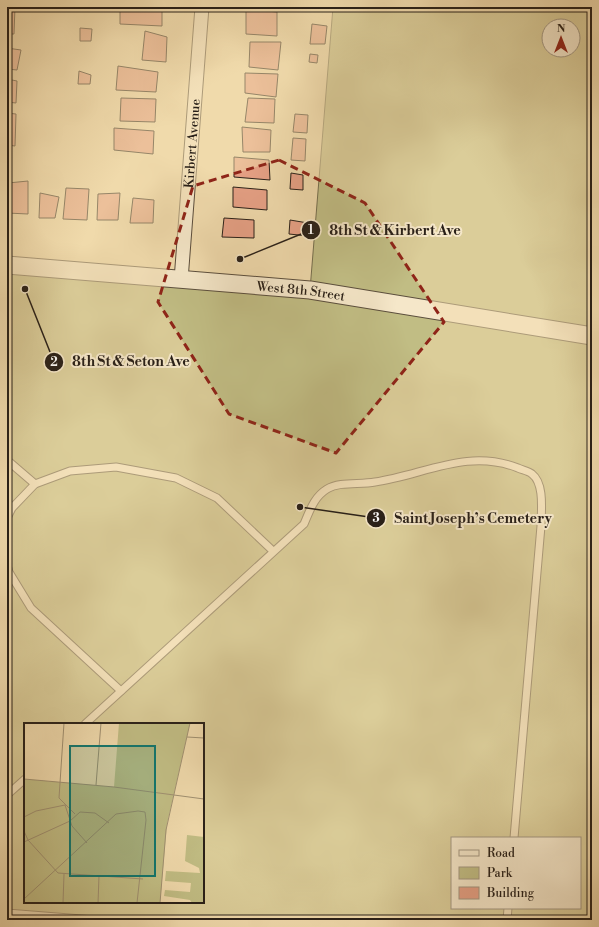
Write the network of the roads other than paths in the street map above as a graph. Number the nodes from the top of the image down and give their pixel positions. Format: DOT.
graph roads {
  1 [pos="202,7"];
  2 [pos="7,265"];
  3 [pos="181,280"];
  4 [pos="592,336"];
  5 [pos="7,460"];
  6 [pos="35,484"];
  7 [pos="7,518"];
  8 [pos="273,551"];
  9 [pos="7,565"];
  10 [pos="121,691"];
  11 [pos="86,723"];
  12 [pos="24,780"];
  13 [pos="7,795"];
  14 [pos="514,837"];
  15 [pos="508,909"];
  16 [pos="7,913"];
  17 [pos="94,920"];
  18 [pos="507,920"];
  1 -- 3 [label="street, Kirbert Avenue"];
  2 -- 3 [label="street, West 8th Street"];
  3 -- 4 [label="street, West 8th Street"];
  5 -- 6 [label="lane"];
  6 -- 7 [label="lane"];
  6 -- 8 [label="lane"];
  8 -- 10 [label="lane"];
  8 -- 14 [label="lane"];
  9 -- 10 [label="lane"];
  10 -- 11 [label="lane"];
  12 -- 13 [label="lane"];
  15 -- 18 [label="lane"];
  16 -- 17 [label="lane"];
}
